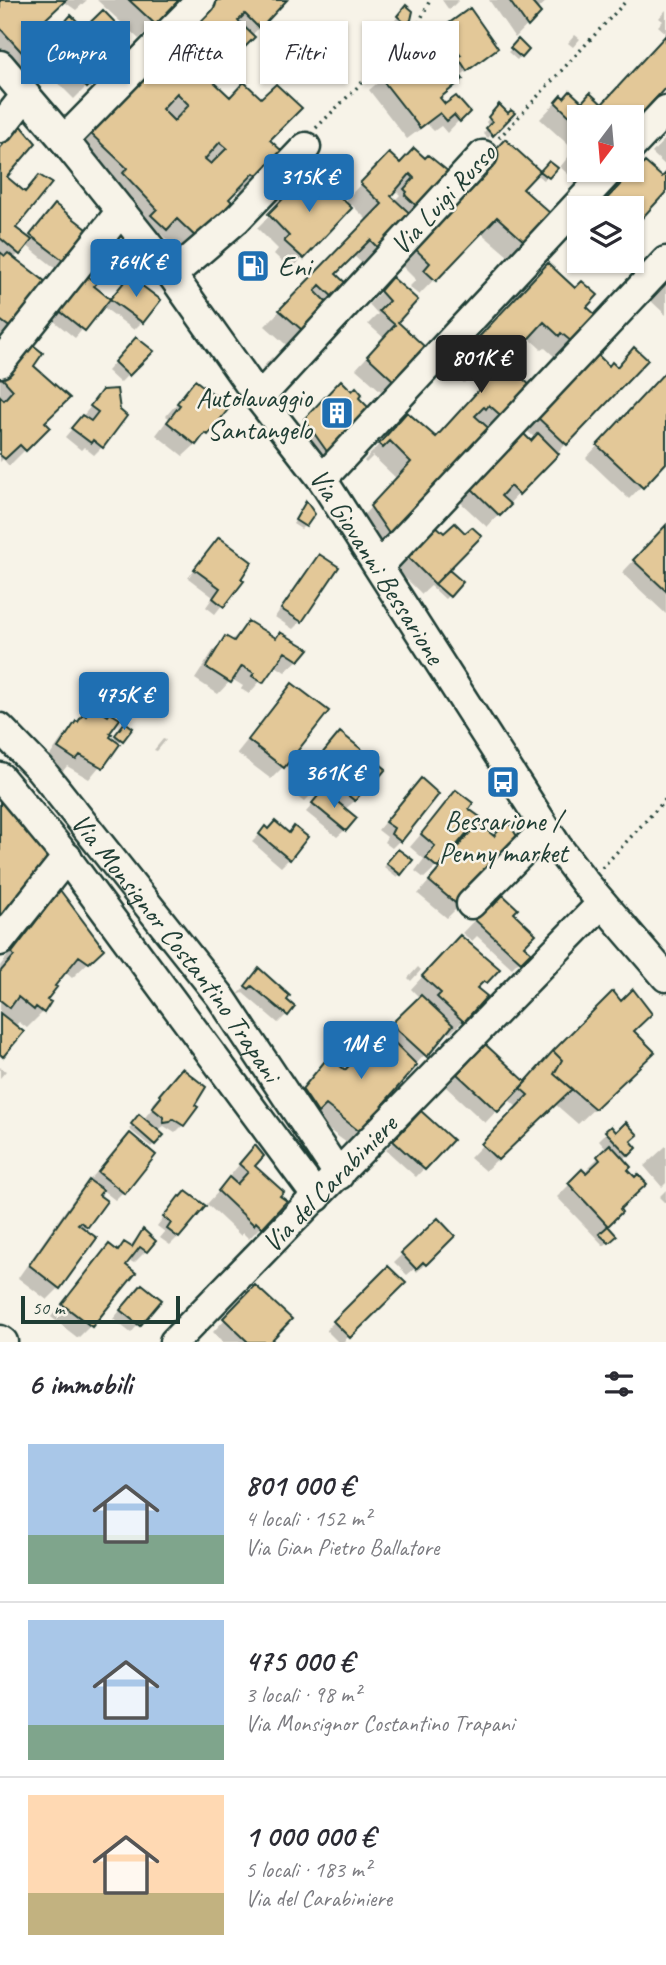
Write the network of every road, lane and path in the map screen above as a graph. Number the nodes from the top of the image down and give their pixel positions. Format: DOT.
graph roads {
  1 [pos="201,0"];
  2 [pos="430,0"];
  3 [pos="627,0"];
  4 [pos="0,65"];
  5 [pos="25,96"];
  6 [pos="666,110"];
  7 [pos="0,128"];
  8 [pos="644,133"];
  9 [pos="64,140"];
  10 [pos="306,147"];
  11 [pos="483,155"];
  12 [pos="599,182"];
  13 [pos="121,211"];
  14 [pos="666,261"];
  15 [pos="172,275"];
  16 [pos="0,363"];
  17 [pos="259,398"];
  18 [pos="322,479"];
  19 [pos="379,566"];
  20 [pos="0,728"];
  21 [pos="0,777"];
  22 [pos="666,799"];
  23 [pos="545,828"];
  24 [pos="66,857"];
  25 [pos="594,893"];
  26 [pos="471,904"];
  27 [pos="0,941"];
  28 [pos="666,977"];
  29 [pos="339,1175"];
  30 [pos="317,1197"];
  31 [pos="174,1342"];
  1 -- 9 [label="street"];
  2 -- 10 [label="path"];
  3 -- 11 [label="path, Via Luigi Russo"];
  4 -- 5 [label="street, Via Giovanni Bessarione"];
  5 -- 7 [label="street"];
  5 -- 9 [label="street, Via Giovanni Bessarione"];
  6 -- 8 [label="street"];
  9 -- 13 [label="street, Via Giovanni Bessarione"];
  10 -- 15 [label="street"];
  11 -- 17 [label="street, Via Luigi Russo"];
  12 -- 18 [label="street"];
  13 -- 15 [label="street, Via Giovanni Bessarione"];
  13 -- 16 [label="street"];
  14 -- 19 [label="street"];
  15 -- 17 [label="street, Via Giovanni Bessarione"];
  17 -- 18 [label="street, Via Giovanni Bessarione"];
  18 -- 19 [label="street, Via Giovanni Bessarione"];
  19 -- 23 [label="street, Via Giovanni Bessarione"];
  20 -- 29 [label="street, Via Monsignor Costantino Trapani"];
  21 -- 24 [label="street, Via Monsignor Costantino Trapani"];
  22 -- 25 [label="path"];
  23 -- 25 [label="street, Via Giovanni Bessarione"];
  23 -- 26 [label="street"];
  24 -- 27 [label="street"];
  24 -- 30 [label="street, Via Monsignor Costantino Trapani"];
  25 -- 28 [label="street, Via Giovanni Bessarione"];
  25 -- 29 [label="street, Via del Carabiniere"];
  29 -- 30 [label="street, Via del Carabiniere"];
  30 -- 31 [label="street, Via del Carabiniere"];
}
